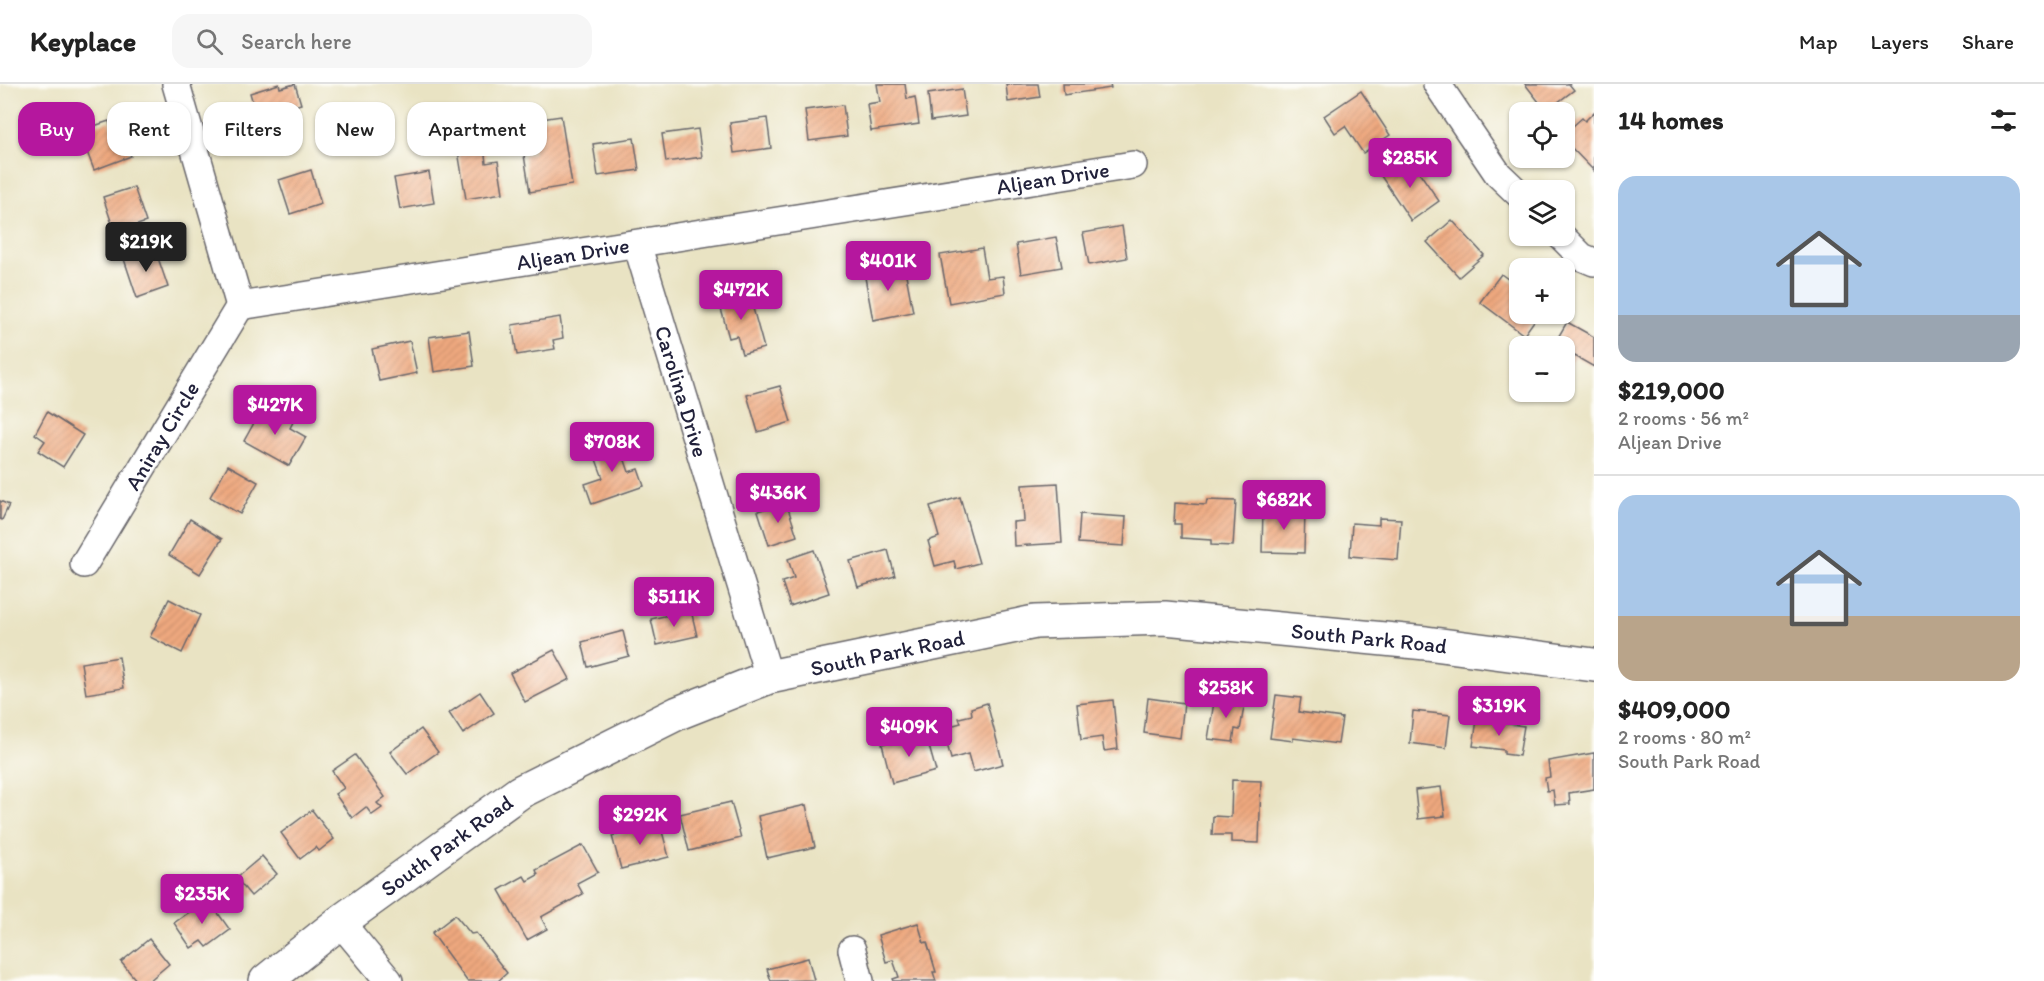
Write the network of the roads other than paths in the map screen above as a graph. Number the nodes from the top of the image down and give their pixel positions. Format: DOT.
graph roads {
  1 [pos="176,84"];
  2 [pos="1437,84"];
  3 [pos="1133,165"];
  4 [pos="1509,184"];
  5 [pos="637,244"];
  6 [pos="1571,246"];
  7 [pos="1594,262"];
  8 [pos="240,306"];
  9 [pos="84,564"];
  10 [pos="1594,665"];
  11 [pos="769,677"];
  12 [pos="340,922"];
  13 [pos="852,950"];
  14 [pos="266,981"];
  15 [pos="389,981"];
  16 [pos="860,981"];
  1 -- 8 [label="street"];
  2 -- 4 [label="street"];
  3 -- 5 [label="street, Aljean Drive"];
  5 -- 8 [label="street, Aljean Drive"];
  5 -- 11 [label="street, Carolina Drive"];
  6 -- 7 [label="street"];
  8 -- 9 [label="street, Aniray Circle"];
  10 -- 11 [label="main road, South Park Road"];
  11 -- 12 [label="main road, South Park Road"];
  12 -- 14 [label="main road, South Park Road"];
  12 -- 15 [label="street"];
  13 -- 16 [label="street"];
}
